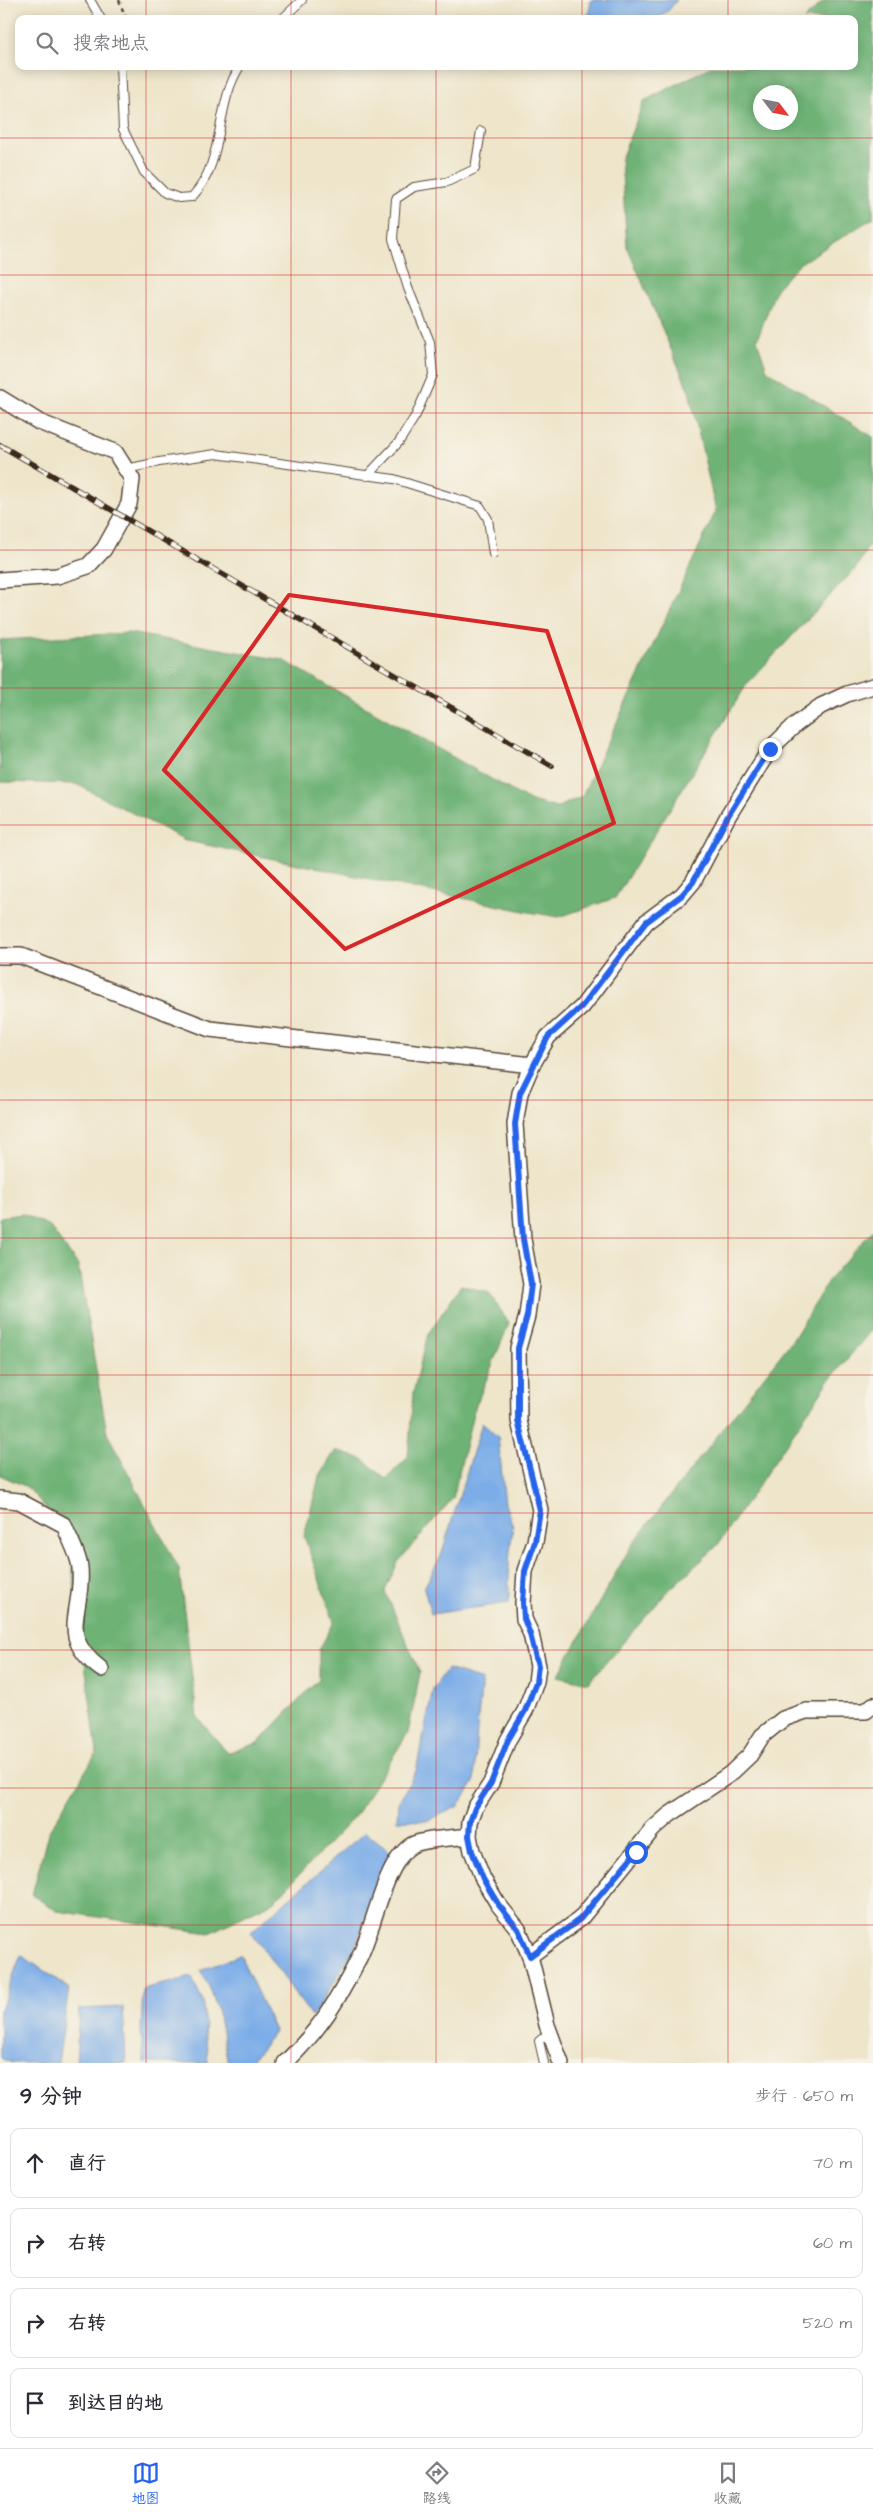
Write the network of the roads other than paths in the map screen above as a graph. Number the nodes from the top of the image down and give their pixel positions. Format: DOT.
graph roads {
  1 [pos="90,0"];
  2 [pos="302,0"];
  3 [pos="99,15"];
  4 [pos="286,15"];
  5 [pos="120,70"];
  6 [pos="238,70"];
  7 [pos="481,130"];
  8 [pos="0,398"];
  9 [pos="126,469"];
  10 [pos="367,476"];
  11 [pos="493,554"];
  12 [pos="0,580"];
  13 [pos="873,686"];
  14 [pos="0,956"];
  15 [pos="532,1065"];
  16 [pos="0,1499"];
  17 [pos="101,1669"];
  18 [pos="873,1705"];
  19 [pos="469,1836"];
  20 [pos="530,1956"];
  21 [pos="550,2032"];
  22 [pos="285,2063"];
  23 [pos="544,2063"];
  24 [pos="561,2063"];
  1 -- 3 [label="lane"];
  2 -- 4 [label="lane"];
  5 -- 6 [label="lane"];
  7 -- 10 [label="lane"];
  8 -- 9 [label="street"];
  9 -- 10 [label="lane"];
  9 -- 12 [label="street"];
  10 -- 11 [label="lane"];
  13 -- 15 [label="street"];
  14 -- 15 [label="street"];
  15 -- 19 [label="street"];
  16 -- 17 [label="street"];
  18 -- 20 [label="street"];
  19 -- 20 [label="street"];
  19 -- 22 [label="street"];
  20 -- 21 [label="street"];
  21 -- 23 [label="lane"];
  21 -- 24 [label="street"];
}
